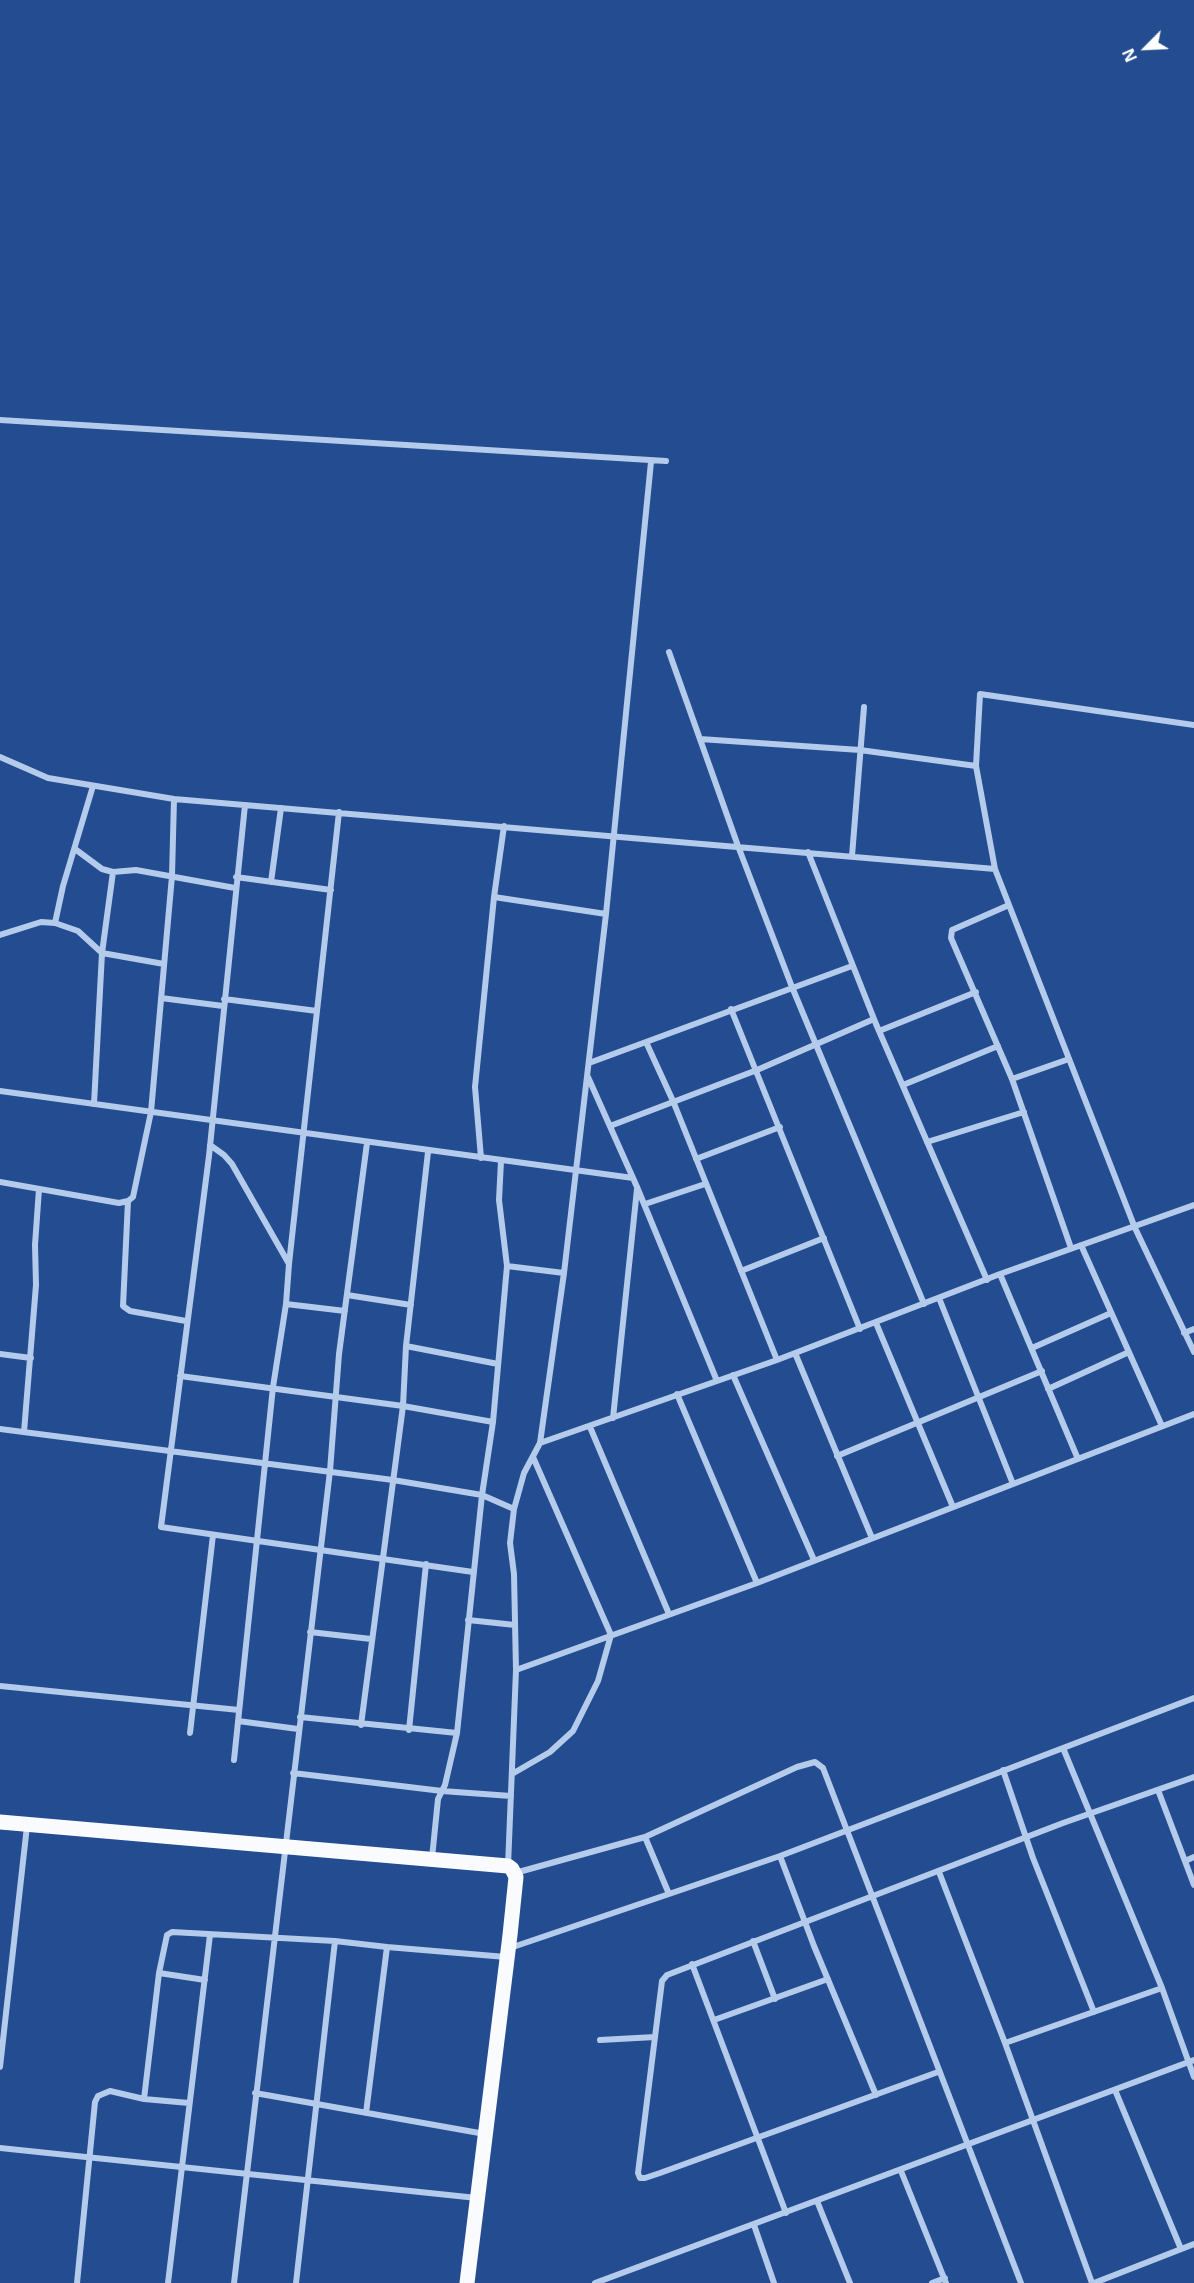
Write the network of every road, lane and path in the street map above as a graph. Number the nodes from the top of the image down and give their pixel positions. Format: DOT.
graph roads {
  1 [pos="0,420"];
  2 [pos="666,461"];
  3 [pos="651,462"];
  4 [pos="669,652"];
  5 [pos="864,707"];
  6 [pos="1194,725"];
  7 [pos="700,739"];
  8 [pos="860,750"];
  9 [pos="0,757"];
  10 [pos="976,766"];
  11 [pos="93,786"];
  12 [pos="174,799"];
  13 [pos="245,805"];
  14 [pos="281,808"];
  15 [pos="339,812"];
  16 [pos="504,826"];
  17 [pos="612,835"];
  18 [pos="738,846"];
  19 [pos="75,849"];
  20 [pos="808,852"];
  21 [pos="852,856"];
  22 [pos="995,869"];
  23 [pos="113,872"];
  24 [pos="172,876"];
  25 [pos="236,877"];
  26 [pos="271,882"];
  27 [pos="235,888"];
  28 [pos="331,890"];
  29 [pos="494,897"];
  30 [pos="1009,905"];
  31 [pos="606,914"];
  32 [pos="55,923"];
  33 [pos="0,934"];
  34 [pos="102,953"];
  35 [pos="164,964"];
  36 [pos="852,966"];
  37 [pos="792,987"];
  38 [pos="976,992"];
  39 [pos="161,998"];
  40 [pos="224,1002"];
  41 [pos="731,1009"];
  42 [pos="317,1011"];
  43 [pos="874,1019"];
  44 [pos="879,1031"];
  45 [pos="646,1042"];
  46 [pos="817,1045"];
  47 [pos="998,1046"];
  48 [pos="1069,1059"];
  49 [pos="589,1063"];
  50 [pos="757,1070"];
  51 [pos="587,1077"];
  52 [pos="1012,1079"];
  53 [pos="903,1085"];
  54 [pos="0,1091"];
  55 [pos="673,1101"];
  56 [pos="94,1104"];
  57 [pos="150,1112"];
  58 [pos="1024,1112"];
  59 [pos="212,1121"];
  60 [pos="610,1126"];
  61 [pos="780,1127"];
  62 [pos="304,1133"];
  63 [pos="927,1142"];
  64 [pos="367,1143"];
  65 [pos="210,1145"];
  66 [pos="428,1152"];
  67 [pos="481,1158"];
  68 [pos="696,1159"];
  69 [pos="501,1161"];
  70 [pos="576,1170"];
  71 [pos="633,1178"];
  72 [pos="0,1182"];
  73 [pos="705,1184"];
  74 [pos="637,1187"];
  75 [pos="39,1189"];
  76 [pos="128,1201"];
  77 [pos="645,1204"];
  78 [pos="1194,1205"];
  79 [pos="1135,1228"];
  80 [pos="824,1238"];
  81 [pos="1081,1245"];
  82 [pos="1071,1248"];
  83 [pos="289,1263"];
  84 [pos="507,1266"];
  85 [pos="741,1271"];
  86 [pos="564,1273"];
  87 [pos="1000,1274"];
  88 [pos="987,1280"];
  89 [pos="347,1295"];
  90 [pos="939,1298"];
  91 [pos="286,1304"];
  92 [pos="924,1304"];
  93 [pos="411,1305"];
  94 [pos="345,1311"];
  95 [pos="1111,1313"];
  96 [pos="186,1321"];
  97 [pos="876,1323"];
  98 [pos="860,1329"];
  99 [pos="1194,1329"];
  100 [pos="1184,1333"];
  101 [pos="406,1346"];
  102 [pos="1032,1348"];
  103 [pos="1130,1352"];
  104 [pos="1194,1352"];
  105 [pos="795,1353"];
  106 [pos="0,1354"];
  107 [pos="31,1358"];
  108 [pos="777,1360"];
  109 [pos="498,1364"];
  110 [pos="1042,1371"];
  111 [pos="733,1375"];
  112 [pos="180,1376"];
  113 [pos="717,1380"];
  114 [pos="273,1388"];
  115 [pos="1048,1389"];
  116 [pos="677,1394"];
  117 [pos="335,1396"];
  118 [pos="978,1396"];
  119 [pos="403,1406"];
  120 [pos="1194,1414"];
  121 [pos="613,1418"];
  122 [pos="917,1421"];
  123 [pos="493,1422"];
  124 [pos="590,1426"];
  125 [pos="1162,1426"];
  126 [pos="0,1430"];
  127 [pos="24,1432"];
  128 [pos="540,1443"];
  129 [pos="169,1450"];
  130 [pos="837,1456"];
  131 [pos="533,1457"];
  132 [pos="1078,1459"];
  133 [pos="266,1463"];
  134 [pos="330,1471"];
  135 [pos="393,1480"];
  136 [pos="1013,1484"];
  137 [pos="482,1495"];
  138 [pos="953,1507"];
  139 [pos="514,1509"];
  140 [pos="213,1535"];
  141 [pos="872,1538"];
  142 [pos="258,1541"];
  143 [pos="320,1550"];
  144 [pos="383,1559"];
  145 [pos="814,1560"];
  146 [pos="426,1564"];
  147 [pos="473,1572"];
  148 [pos="757,1583"];
  149 [pos="669,1614"];
  150 [pos="468,1620"];
  151 [pos="515,1625"];
  152 [pos="310,1632"];
  153 [pos="611,1635"];
  154 [pos="371,1639"];
  155 [pos="516,1670"];
  156 [pos="0,1686"];
  157 [pos="1194,1698"];
  158 [pos="193,1703"];
  159 [pos="239,1710"];
  160 [pos="300,1717"];
  161 [pos="238,1721"];
  162 [pos="361,1725"];
  163 [pos="298,1729"];
  164 [pos="409,1730"];
  165 [pos="190,1733"];
  166 [pos="456,1733"];
  167 [pos="1063,1748"];
  168 [pos="234,1760"];
  169 [pos="1003,1770"];
  170 [pos="293,1773"];
  171 [pos="512,1774"];
  172 [pos="1194,1777"];
  173 [pos="1158,1790"];
  174 [pos="442,1791"];
  175 [pos="511,1796"];
  176 [pos="1089,1814"];
  177 [pos="0,1822"];
  178 [pos="27,1825"];
  179 [pos="847,1831"];
  180 [pos="645,1837"];
  181 [pos="1026,1838"];
  182 [pos="284,1846"];
  183 [pos="780,1856"];
  184 [pos="1194,1857"];
  185 [pos="431,1860"];
  186 [pos="1185,1861"];
  187 [pos="511,1869"];
  188 [pos="939,1872"];
  189 [pos="1194,1885"];
  190 [pos="669,1894"];
  191 [pos="871,1896"];
  192 [pos="804,1921"];
  193 [pos="210,1935"];
  194 [pos="273,1938"];
  195 [pos="335,1941"];
  196 [pos="753,1941"];
  197 [pos="387,1947"];
  198 [pos="508,1953"];
  199 [pos="692,1964"];
  200 [pos="159,1973"];
  201 [pos="828,1978"];
  202 [pos="205,1980"];
  203 [pos="1162,1988"];
  204 [pos="775,1999"];
  205 [pos="1094,2012"];
  206 [pos="714,2020"];
  207 [pos="655,2037"];
  208 [pos="600,2040"];
  209 [pos="1005,2043"];
  210 [pos="1191,2061"];
  211 [pos="0,2067"];
  212 [pos="938,2072"];
  213 [pos="1194,2077"];
  214 [pos="1115,2090"];
  215 [pos="255,2093"];
  216 [pos="876,2095"];
  217 [pos="144,2099"];
  218 [pos="189,2103"];
  219 [pos="316,2104"];
  220 [pos="366,2113"];
  221 [pos="1034,2121"];
  222 [pos="486,2134"];
  223 [pos="757,2138"];
  224 [pos="967,2147"];
  225 [pos="0,2148"];
  226 [pos="92,2158"];
  227 [pos="182,2167"];
  228 [pos="901,2171"];
  229 [pos="246,2174"];
  230 [pos="307,2182"];
  231 [pos="478,2198"];
  232 [pos="817,2202"];
  233 [pos="786,2213"];
  234 [pos="754,2225"];
  235 [pos="1194,2244"];
  236 [pos="1181,2249"];
  237 [pos="946,2281"];
  238 [pos="77,2283"];
  239 [pos="168,2283"];
  240 [pos="234,2283"];
  241 [pos="296,2283"];
  242 [pos="467,2283"];
  243 [pos="596,2283"];
  244 [pos="774,2283"];
  245 [pos="850,2283"];
  246 [pos="932,2283"];
  247 [pos="1021,2283"];
  248 [pos="1093,2283"];
  1 -- 3 [label="street"];
  2 -- 3 [label="street"];
  3 -- 17 [label="street"];
  4 -- 7 [label="street"];
  5 -- 8 [label="street"];
  6 -- 10 [label="street"];
  7 -- 8 [label="street"];
  7 -- 18 [label="street"];
  8 -- 10 [label="street"];
  8 -- 21 [label="street"];
  9 -- 11 [label="street"];
  10 -- 22 [label="street"];
  11 -- 12 [label="street"];
  11 -- 19 [label="street"];
  12 -- 13 [label="street"];
  12 -- 24 [label="street"];
  13 -- 14 [label="street"];
  13 -- 25 [label="street"];
  14 -- 15 [label="street"];
  14 -- 26 [label="street"];
  15 -- 16 [label="street"];
  15 -- 28 [label="street"];
  16 -- 17 [label="street"];
  16 -- 29 [label="street"];
  17 -- 18 [label="street"];
  17 -- 31 [label="street"];
  18 -- 20 [label="street"];
  18 -- 37 [label="street"];
  19 -- 23 [label="street"];
  19 -- 32 [label="street"];
  20 -- 21 [label="street"];
  20 -- 36 [label="street"];
  21 -- 22 [label="street"];
  22 -- 30 [label="street"];
  23 -- 24 [label="street"];
  23 -- 34 [label="street"];
  24 -- 27 [label="street"];
  24 -- 35 [label="street"];
  25 -- 26 [label="street"];
  25 -- 27 [label="street"];
  26 -- 28 [label="street"];
  27 -- 40 [label="street"];
  28 -- 42 [label="street"];
  29 -- 31 [label="street"];
  29 -- 67 [label="street"];
  30 -- 38 [label="street"];
  30 -- 48 [label="street"];
  31 -- 49 [label="street"];
  32 -- 33 [label="street"];
  32 -- 34 [label="street"];
  34 -- 35 [label="street"];
  34 -- 56 [label="street"];
  35 -- 39 [label="street"];
  36 -- 37 [label="street"];
  36 -- 43 [label="street"];
  37 -- 41 [label="street"];
  37 -- 46 [label="street"];
  38 -- 44 [label="street"];
  38 -- 47 [label="street"];
  39 -- 40 [label="street"];
  39 -- 57 [label="street"];
  40 -- 42 [label="street"];
  40 -- 59 [label="street"];
  41 -- 45 [label="street"];
  41 -- 50 [label="street"];
  42 -- 62 [label="street"];
  43 -- 44 [label="street"];
  43 -- 46 [label="street"];
  44 -- 53 [label="street"];
  45 -- 49 [label="street"];
  45 -- 55 [label="street"];
  46 -- 50 [label="street"];
  46 -- 92 [label="street"];
  47 -- 52 [label="street"];
  47 -- 53 [label="street"];
  48 -- 52 [label="street"];
  48 -- 79 [label="street"];
  49 -- 51 [label="street"];
  50 -- 55 [label="street"];
  50 -- 61 [label="street"];
  51 -- 60 [label="street"];
  51 -- 70 [label="street"];
  52 -- 58 [label="street"];
  53 -- 63 [label="street"];
  54 -- 56 [label="street"];
  55 -- 60 [label="street"];
  55 -- 68 [label="street"];
  56 -- 57 [label="street"];
  57 -- 59 [label="street"];
  57 -- 76 [label="street"];
  58 -- 63 [label="street"];
  58 -- 82 [label="street"];
  59 -- 62 [label="street"];
  59 -- 65 [label="street"];
  60 -- 71 [label="street"];
  61 -- 68 [label="street"];
  61 -- 80 [label="street"];
  62 -- 64 [label="street"];
  62 -- 83 [label="street"];
  63 -- 88 [label="street"];
  64 -- 66 [label="street"];
  64 -- 89 [label="street"];
  65 -- 83 [label="street"];
  65 -- 96 [label="street"];
  66 -- 67 [label="street"];
  66 -- 93 [label="street"];
  67 -- 69 [label="street"];
  68 -- 73 [label="street"];
  69 -- 70 [label="street"];
  69 -- 84 [label="street"];
  70 -- 71 [label="street"];
  70 -- 86 [label="street"];
  71 -- 74 [label="street"];
  72 -- 75 [label="street"];
  73 -- 77 [label="street"];
  73 -- 85 [label="street"];
  74 -- 77 [label="street"];
  74 -- 121 [label="street"];
  75 -- 76 [label="street"];
  75 -- 107 [label="street"];
  76 -- 96 [label="street"];
  77 -- 113 [label="street"];
  78 -- 79 [label="street"];
  79 -- 81 [label="street"];
  79 -- 100 [label="street"];
  80 -- 85 [label="street"];
  80 -- 98 [label="street"];
  81 -- 82 [label="street"];
  81 -- 95 [label="street"];
  82 -- 87 [label="street"];
  83 -- 91 [label="street"];
  84 -- 86 [label="street"];
  84 -- 109 [label="street"];
  85 -- 108 [label="street"];
  86 -- 128 [label="street"];
  87 -- 88 [label="street"];
  87 -- 102 [label="street"];
  88 -- 90 [label="street"];
  89 -- 93 [label="street"];
  89 -- 94 [label="street"];
  90 -- 92 [label="street"];
  90 -- 118 [label="street"];
  91 -- 94 [label="street"];
  91 -- 114 [label="street"];
  92 -- 97 [label="street"];
  93 -- 101 [label="street"];
  94 -- 117 [label="street"];
  95 -- 102 [label="street"];
  95 -- 103 [label="street"];
  96 -- 112 [label="street"];
  97 -- 98 [label="street"];
  97 -- 122 [label="street"];
  98 -- 105 [label="street"];
  99 -- 100 [label="street"];
  100 -- 104 [label="street"];
  101 -- 109 [label="street"];
  101 -- 119 [label="street"];
  102 -- 110 [label="street"];
  103 -- 115 [label="street"];
  103 -- 125 [label="street"];
  105 -- 108 [label="street"];
  105 -- 130 [label="street"];
  106 -- 107 [label="street"];
  107 -- 127 [label="street"];
  108 -- 111 [label="street"];
  109 -- 123 [label="street"];
  110 -- 115 [label="street"];
  110 -- 118 [label="street"];
  111 -- 113 [label="street"];
  111 -- 145 [label="street"];
  112 -- 114 [label="street"];
  112 -- 129 [label="street"];
  113 -- 116 [label="street"];
  114 -- 117 [label="street"];
  114 -- 133 [label="street"];
  115 -- 132 [label="street"];
  116 -- 121 [label="street"];
  116 -- 148 [label="street"];
  117 -- 119 [label="street"];
  117 -- 134 [label="street"];
  118 -- 122 [label="street"];
  118 -- 136 [label="street"];
  119 -- 123 [label="street"];
  119 -- 135 [label="street"];
  120 -- 125 [label="street"];
  121 -- 124 [label="street"];
  122 -- 130 [label="street"];
  122 -- 138 [label="street"];
  123 -- 137 [label="street"];
  124 -- 128 [label="street"];
  124 -- 149 [label="street"];
  125 -- 132 [label="street"];
  126 -- 127 [label="street"];
  127 -- 129 [label="street"];
  128 -- 131 [label="street"];
  129 -- 133 [label="street"];
  129 -- 140 [label="street"];
  130 -- 141 [label="street"];
  131 -- 139 [label="street"];
  131 -- 153 [label="street"];
  132 -- 136 [label="street"];
  133 -- 134 [label="street"];
  133 -- 142 [label="street"];
  134 -- 135 [label="street"];
  134 -- 143 [label="street"];
  135 -- 137 [label="street"];
  135 -- 144 [label="street"];
  136 -- 138 [label="street"];
  137 -- 139 [label="street"];
  137 -- 147 [label="street"];
  138 -- 141 [label="street"];
  139 -- 151 [label="street"];
  140 -- 142 [label="street"];
  140 -- 158 [label="street"];
  141 -- 145 [label="street"];
  142 -- 143 [label="street"];
  142 -- 159 [label="street"];
  143 -- 144 [label="street"];
  143 -- 152 [label="street"];
  144 -- 146 [label="street"];
  144 -- 154 [label="street"];
  145 -- 148 [label="street"];
  146 -- 147 [label="street"];
  146 -- 164 [label="street"];
  147 -- 150 [label="street"];
  148 -- 149 [label="street"];
  149 -- 153 [label="street"];
  150 -- 151 [label="street"];
  150 -- 166 [label="street"];
  151 -- 155 [label="street"];
  152 -- 154 [label="street"];
  152 -- 160 [label="street"];
  153 -- 155 [label="street"];
  153 -- 171 [label="street"];
  154 -- 162 [label="street"];
  155 -- 171 [label="street"];
  156 -- 158 [label="street"];
  157 -- 167 [label="street"];
  158 -- 159 [label="street"];
  158 -- 165 [label="street"];
  159 -- 161 [label="street"];
  160 -- 162 [label="street"];
  160 -- 163 [label="street"];
  161 -- 163 [label="street"];
  161 -- 168 [label="street"];
  162 -- 164 [label="street"];
  163 -- 170 [label="street"];
  164 -- 166 [label="street"];
  166 -- 174 [label="street"];
  167 -- 169 [label="street"];
  167 -- 176 [label="street"];
  169 -- 179 [label="street"];
  169 -- 181 [label="street"];
  170 -- 174 [label="street"];
  170 -- 182 [label="street"];
  171 -- 175 [label="street"];
  172 -- 173 [label="street"];
  173 -- 176 [label="street"];
  173 -- 186 [label="street"];
  174 -- 175 [label="street"];
  174 -- 185 [label="street"];
  175 -- 187 [label="street"];
  176 -- 181 [label="street"];
  176 -- 203 [label="street"];
  177 -- 178 [label="main road"];
  178 -- 182 [label="main road"];
  178 -- 211 [label="street"];
  179 -- 180 [label="street"];
  179 -- 183 [label="street"];
  179 -- 191 [label="street"];
  180 -- 187 [label="street"];
  180 -- 190 [label="street"];
  181 -- 188 [label="street"];
  181 -- 205 [label="street"];
  182 -- 185 [label="main road"];
  182 -- 194 [label="street"];
  183 -- 190 [label="street"];
  183 -- 192 [label="street"];
  184 -- 186 [label="street"];
  185 -- 187 [label="main road"];
  186 -- 189 [label="street"];
  187 -- 198 [label="main road"];
  188 -- 191 [label="street"];
  188 -- 209 [label="street"];
  190 -- 198 [label="street"];
  191 -- 192 [label="street"];
  191 -- 212 [label="street"];
  192 -- 196 [label="street"];
  192 -- 201 [label="street"];
  193 -- 194 [label="street"];
  193 -- 200 [label="street"];
  193 -- 202 [label="street"];
  194 -- 195 [label="street"];
  194 -- 215 [label="street"];
  195 -- 197 [label="street"];
  195 -- 219 [label="street"];
  196 -- 199 [label="street"];
  196 -- 204 [label="street"];
  197 -- 198 [label="street"];
  197 -- 220 [label="street"];
  198 -- 222 [label="main road"];
  199 -- 206 [label="street"];
  199 -- 207 [label="street"];
  200 -- 202 [label="street"];
  200 -- 217 [label="street"];
  201 -- 204 [label="street"];
  201 -- 216 [label="street"];
  202 -- 218 [label="street"];
  203 -- 205 [label="street"];
  203 -- 210 [label="street"];
  204 -- 206 [label="street"];
  205 -- 209 [label="street"];
  206 -- 223 [label="street"];
  207 -- 208 [label="street"];
  207 -- 223 [label="street"];
  209 -- 221 [label="street"];
  210 -- 213 [label="street"];
  210 -- 214 [label="street"];
  212 -- 216 [label="street"];
  212 -- 224 [label="street"];
  214 -- 221 [label="street"];
  214 -- 236 [label="street"];
  215 -- 219 [label="street"];
  215 -- 229 [label="street"];
  216 -- 223 [label="street"];
  217 -- 218 [label="street"];
  217 -- 226 [label="street"];
  218 -- 227 [label="street"];
  219 -- 220 [label="street"];
  219 -- 230 [label="street"];
  220 -- 222 [label="street"];
  221 -- 224 [label="street"];
  221 -- 248 [label="street"];
  222 -- 231 [label="main road"];
  223 -- 233 [label="street"];
  224 -- 228 [label="street"];
  224 -- 247 [label="street"];
  225 -- 226 [label="street"];
  226 -- 227 [label="street"];
  226 -- 238 [label="street"];
  227 -- 229 [label="street"];
  227 -- 239 [label="street"];
  228 -- 232 [label="street"];
  228 -- 237 [label="street"];
  229 -- 230 [label="street"];
  229 -- 240 [label="street"];
  230 -- 231 [label="street"];
  230 -- 241 [label="street"];
  231 -- 242 [label="main road"];
  232 -- 233 [label="street"];
  232 -- 245 [label="street"];
  233 -- 234 [label="street"];
  234 -- 243 [label="street"];
  234 -- 244 [label="street"];
  235 -- 236 [label="street"];
  236 -- 248 [label="street"];
  237 -- 246 [label="street"];
}
